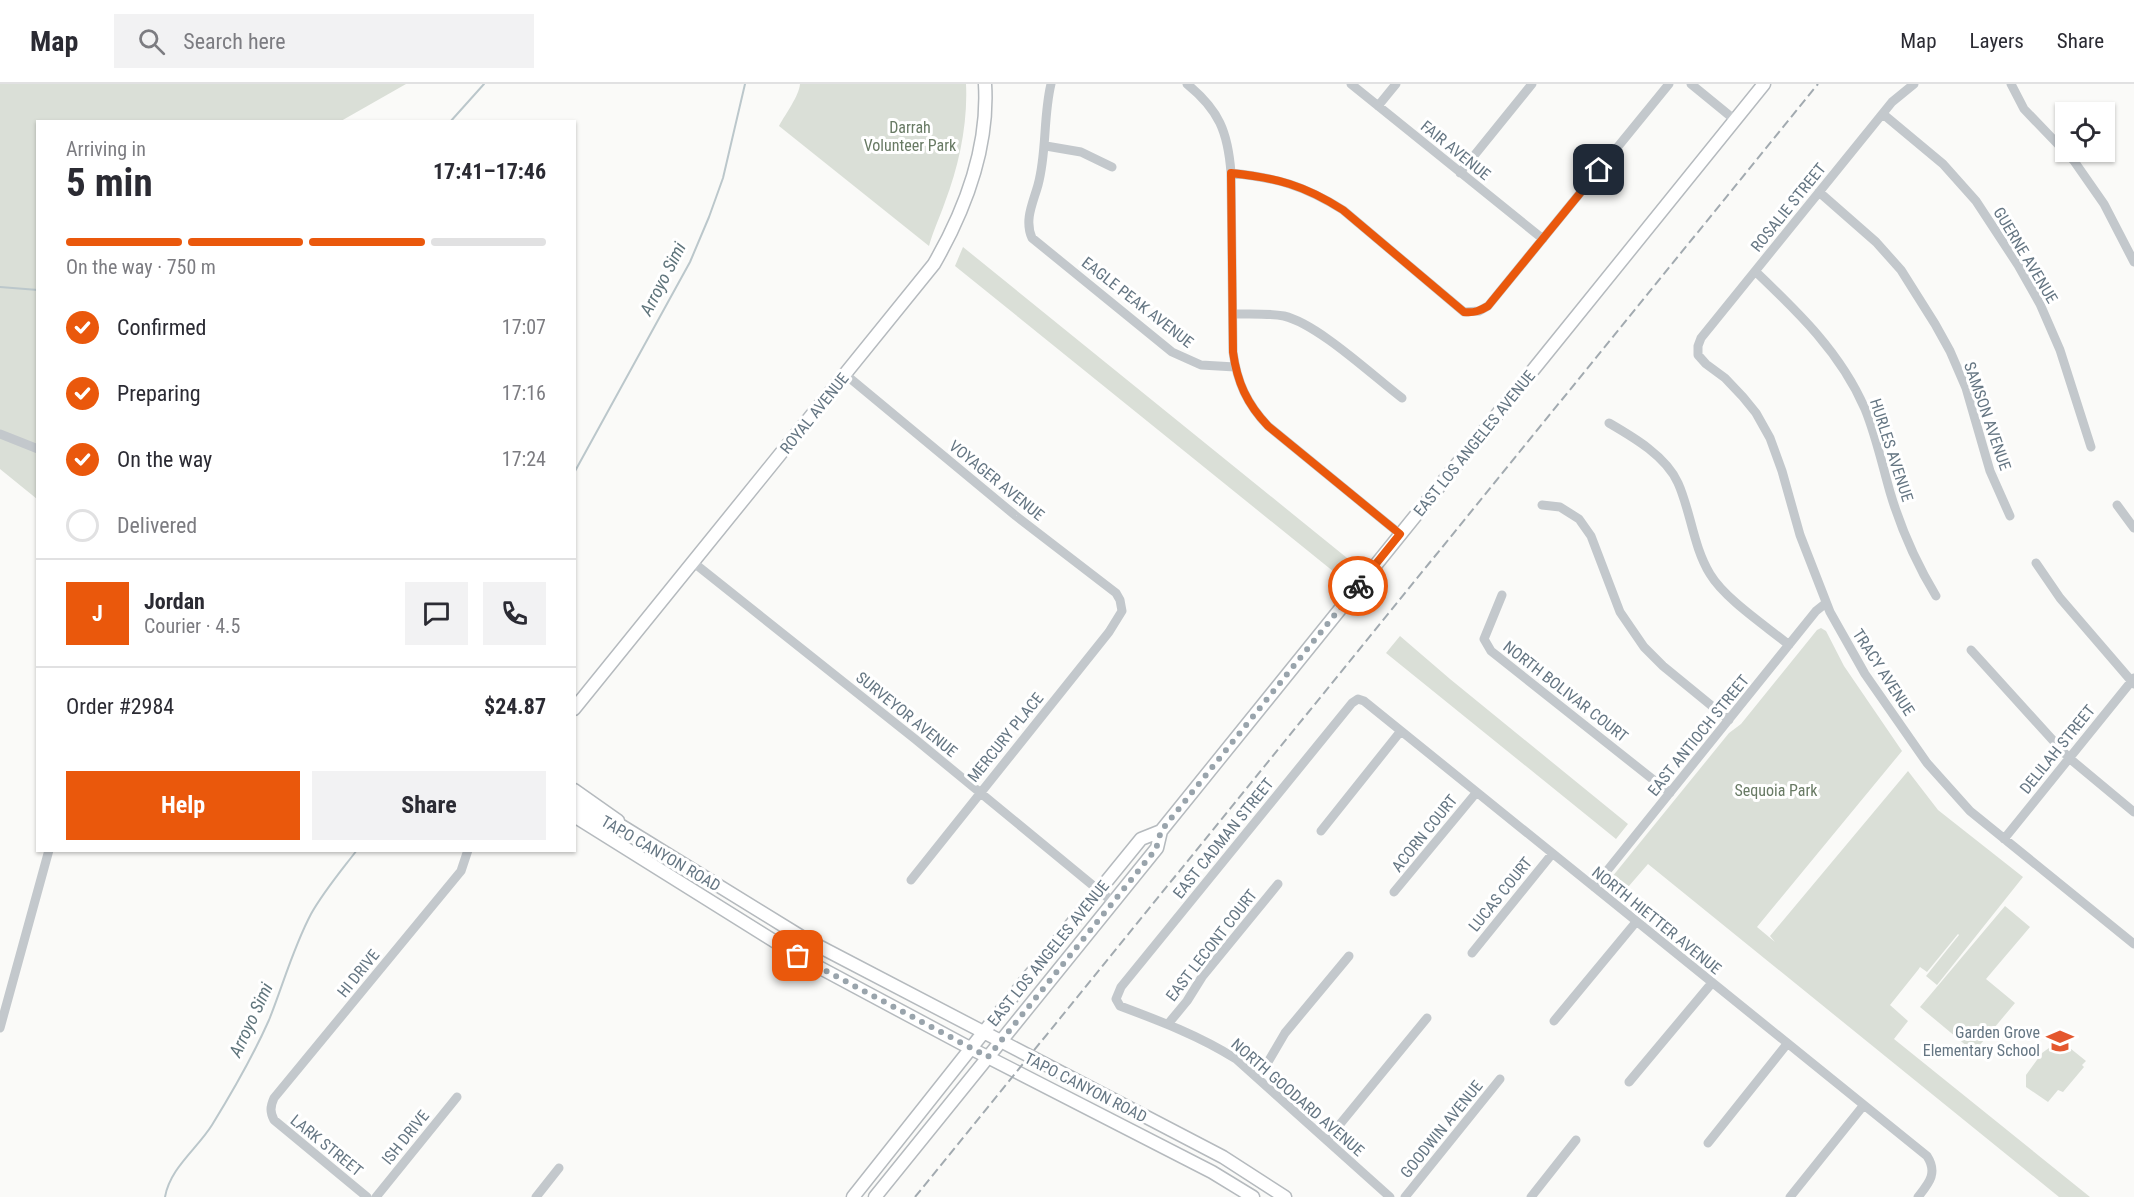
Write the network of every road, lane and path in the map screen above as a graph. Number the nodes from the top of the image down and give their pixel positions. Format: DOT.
graph roads {
  1 [pos="985,84"];
  2 [pos="1051,84"];
  3 [pos="1187,84"];
  4 [pos="1351,84"];
  5 [pos="1396,84"];
  6 [pos="1532,84"];
  7 [pos="1669,84"];
  8 [pos="1691,84"];
  9 [pos="1764,84"];
  10 [pos="1914,84"];
  11 [pos="2011,84"];
  12 [pos="1378,106"];
  13 [pos="1883,114"];
  14 [pos="1735,120"];
  15 [pos="1046,146"];
  16 [pos="1112,167"];
  17 [pos="1460,172"];
  18 [pos="1231,173"];
  19 [pos="1819,192"];
  20 [pos="1543,239"];
  21 [pos="2134,262"];
  22 [pos="1755,271"];
  23 [pos="1233,314"];
  24 [pos="1698,356"];
  25 [pos="1235,367"];
  26 [pos="846,375"];
  27 [pos="1402,399"];
  28 [pos="1609,423"];
  29 [pos="0,434"];
  30 [pos="2091,447"];
  31 [pos="36,448"];
  32 [pos="1542,505"];
  33 [pos="2117,505"];
  34 [pos="2010,516"];
  35 [pos="2134,528"];
  36 [pos="1400,534"];
  37 [pos="694,563"];
  38 [pos="2036,563"];
  39 [pos="1502,595"];
  40 [pos="1936,596"];
  41 [pos="1826,603"];
  42 [pos="1122,611"];
  43 [pos="1789,645"];
  44 [pos="1971,650"];
  45 [pos="2133,681"];
  46 [pos="1358,699"];
  47 [pos="576,708"];
  48 [pos="1729,720"];
  49 [pos="1400,732"];
  50 [pos="2069,758"];
  51 [pos="576,791"];
  52 [pos="980,792"];
  53 [pos="1476,793"];
  54 [pos="1670,793"];
  55 [pos="576,803"];
  56 [pos="2134,812"];
  57 [pos="576,817"];
  58 [pos="620,825"];
  59 [pos="1161,831"];
  60 [pos="1321,831"];
  61 [pos="2004,839"];
  62 [pos="48,852"];
  63 [pos="467,852"];
  64 [pos="1552,854"];
  65 [pos="911,880"];
  66 [pos="1278,884"];
  67 [pos="1594,888"];
  68 [pos="1099,890"];
  69 [pos="1394,892"];
  70 [pos="1113,902"];
  71 [pos="1636,922"];
  72 [pos="2134,944"];
  73 [pos="1472,953"];
  74 [pos="1349,956"];
  75 [pos="1711,984"];
  76 [pos="1116,999"];
  77 [pos="1427,1018"];
  78 [pos="1554,1021"];
  79 [pos="1168,1024"];
  80 [pos="0,1028"];
  81 [pos="983,1033"];
  82 [pos="1000,1042"];
  83 [pos="1787,1044"];
  84 [pos="970,1048"];
  85 [pos="988,1057"];
  86 [pos="1255,1076"];
  87 [pos="1500,1079"];
  88 [pos="1629,1082"];
  89 [pos="457,1096"];
  90 [pos="1863,1106"];
  91 [pos="271,1114"];
  92 [pos="1327,1140"];
  93 [pos="1576,1140"];
  94 [pos="1708,1143"];
  95 [pos="559,1168"];
  96 [pos="368,1197"];
  97 [pos="376,1197"];
  98 [pos="536,1197"];
  99 [pos="853,1197"];
  100 [pos="875,1197"];
  101 [pos="1253,1197"];
  102 [pos="1285,1197"];
  103 [pos="1390,1197"];
  104 [pos="1405,1197"];
  105 [pos="1531,1197"];
  106 [pos="1790,1197"];
  107 [pos="1918,1197"];
  1 -- 26 [label="main road, ROYAL AVENUE"];
  2 -- 15 [label="street"];
  3 -- 18 [label="street"];
  4 -- 12 [label="street, FAIR AVENUE"];
  5 -- 12 [label="street"];
  6 -- 17 [label="street"];
  7 -- 20 [label="street"];
  8 -- 14 [label="street"];
  9 -- 14 [label="main road, EAST LOS ANGELES AVENUE"];
  10 -- 13 [label="street, ROSALIE STREET"];
  11 -- 21 [label="street"];
  12 -- 17 [label="street, FAIR AVENUE"];
  13 -- 19 [label="street, ROSALIE STREET"];
  13 -- 30 [label="street, GUERNE AVENUE"];
  14 -- 36 [label="main road, EAST LOS ANGELES AVENUE"];
  15 -- 16 [label="street"];
  15 -- 25 [label="street, EAGLE PEAK AVENUE"];
  17 -- 20 [label="street, FAIR AVENUE"];
  18 -- 20 [label="street"];
  18 -- 23 [label="street"];
  19 -- 22 [label="street, ROSALIE STREET"];
  19 -- 34 [label="street, SAMSON AVENUE"];
  22 -- 24 [label="street, ROSALIE STREET"];
  22 -- 40 [label="street, HURLES AVENUE"];
  23 -- 25 [label="street"];
  23 -- 27 [label="street"];
  24 -- 41 [label="street, TRACY AVENUE"];
  25 -- 36 [label="street"];
  26 -- 37 [label="main road, ROYAL AVENUE"];
  26 -- 42 [label="street, VOYAGER AVENUE"];
  28 -- 43 [label="street"];
  29 -- 31 [label="street"];
  32 -- 48 [label="street"];
  33 -- 35 [label="street"];
  36 -- 59 [label="main road, EAST LOS ANGELES AVENUE"];
  37 -- 47 [label="main road, ROYAL AVENUE"];
  37 -- 52 [label="street, SURVEYOR AVENUE"];
  38 -- 45 [label="street"];
  39 -- 54 [label="street, NORTH BOLIVAR COURT"];
  41 -- 43 [label="street, EAST ANTIOCH STREET"];
  41 -- 61 [label="street, TRACY AVENUE"];
  42 -- 52 [label="street, MERCURY PLACE"];
  43 -- 48 [label="street, EAST ANTIOCH STREET"];
  44 -- 50 [label="street"];
  45 -- 50 [label="street, DELILAH STREET"];
  46 -- 49 [label="street, NORTH HIETTER AVENUE"];
  46 -- 76 [label="street, EAST CADMAN STREET"];
  48 -- 54 [label="street, EAST ANTIOCH STREET"];
  49 -- 53 [label="street, NORTH HIETTER AVENUE"];
  49 -- 60 [label="street"];
  50 -- 56 [label="street"];
  50 -- 61 [label="street, DELILAH STREET"];
  51 -- 58 [label="main road"];
  52 -- 65 [label="street, MERCURY PLACE"];
  52 -- 68 [label="street, SURVEYOR AVENUE"];
  53 -- 64 [label="street, NORTH HIETTER AVENUE"];
  53 -- 69 [label="street, ACORN COURT"];
  54 -- 67 [label="street, EAST ANTIOCH STREET"];
  55 -- 58 [label="main road, TAPO CANYON ROAD"];
  57 -- 84 [label="main road, TAPO CANYON ROAD"];
  58 -- 81 [label="main road, TAPO CANYON ROAD"];
  59 -- 68 [label="main road, EAST LOS ANGELES AVENUE"];
  59 -- 70 [label="main road, EAST LOS ANGELES AVENUE"];
  61 -- 72 [label="street, TRACY AVENUE"];
  62 -- 80 [label="street"];
  63 -- 91 [label="street, HI DRIVE"];
  64 -- 67 [label="street, NORTH HIETTER AVENUE"];
  64 -- 73 [label="street, LUCAS COURT"];
  66 -- 79 [label="street, EAST LECONT COURT"];
  67 -- 71 [label="street, NORTH HIETTER AVENUE"];
  68 -- 70 [label="street, SURVEYOR AVENUE"];
  68 -- 81 [label="main road, EAST LOS ANGELES AVENUE"];
  70 -- 82 [label="main road, EAST LOS ANGELES AVENUE"];
  71 -- 75 [label="street, NORTH HIETTER AVENUE"];
  71 -- 78 [label="street"];
  74 -- 86 [label="street"];
  75 -- 83 [label="street, NORTH HIETTER AVENUE"];
  75 -- 88 [label="street"];
  76 -- 79 [label="street, NORTH GOODARD AVENUE"];
  77 -- 92 [label="street"];
  79 -- 86 [label="street, NORTH GOODARD AVENUE"];
  81 -- 82 [label="main road, TAPO CANYON ROAD"];
  81 -- 84 [label="main road, EAST LOS ANGELES AVENUE"];
  82 -- 85 [label="main road, EAST LOS ANGELES AVENUE"];
  82 -- 102 [label="main road, TAPO CANYON ROAD"];
  83 -- 90 [label="street, NORTH HIETTER AVENUE"];
  83 -- 94 [label="street"];
  84 -- 85 [label="main road, TAPO CANYON ROAD"];
  84 -- 99 [label="main road, EAST LOS ANGELES AVENUE"];
  85 -- 100 [label="main road, EAST LOS ANGELES AVENUE"];
  85 -- 101 [label="main road, TAPO CANYON ROAD"];
  86 -- 92 [label="street, NORTH GOODARD AVENUE"];
  87 -- 104 [label="street, GOODWIN AVENUE"];
  89 -- 97 [label="street, ISH DRIVE"];
  90 -- 106 [label="street"];
  90 -- 107 [label="street, NORTH HIETTER AVENUE"];
  91 -- 96 [label="street, LARK STREET"];
  92 -- 103 [label="street, NORTH GOODARD AVENUE"];
  93 -- 105 [label="street"];
  95 -- 98 [label="street"];
}
